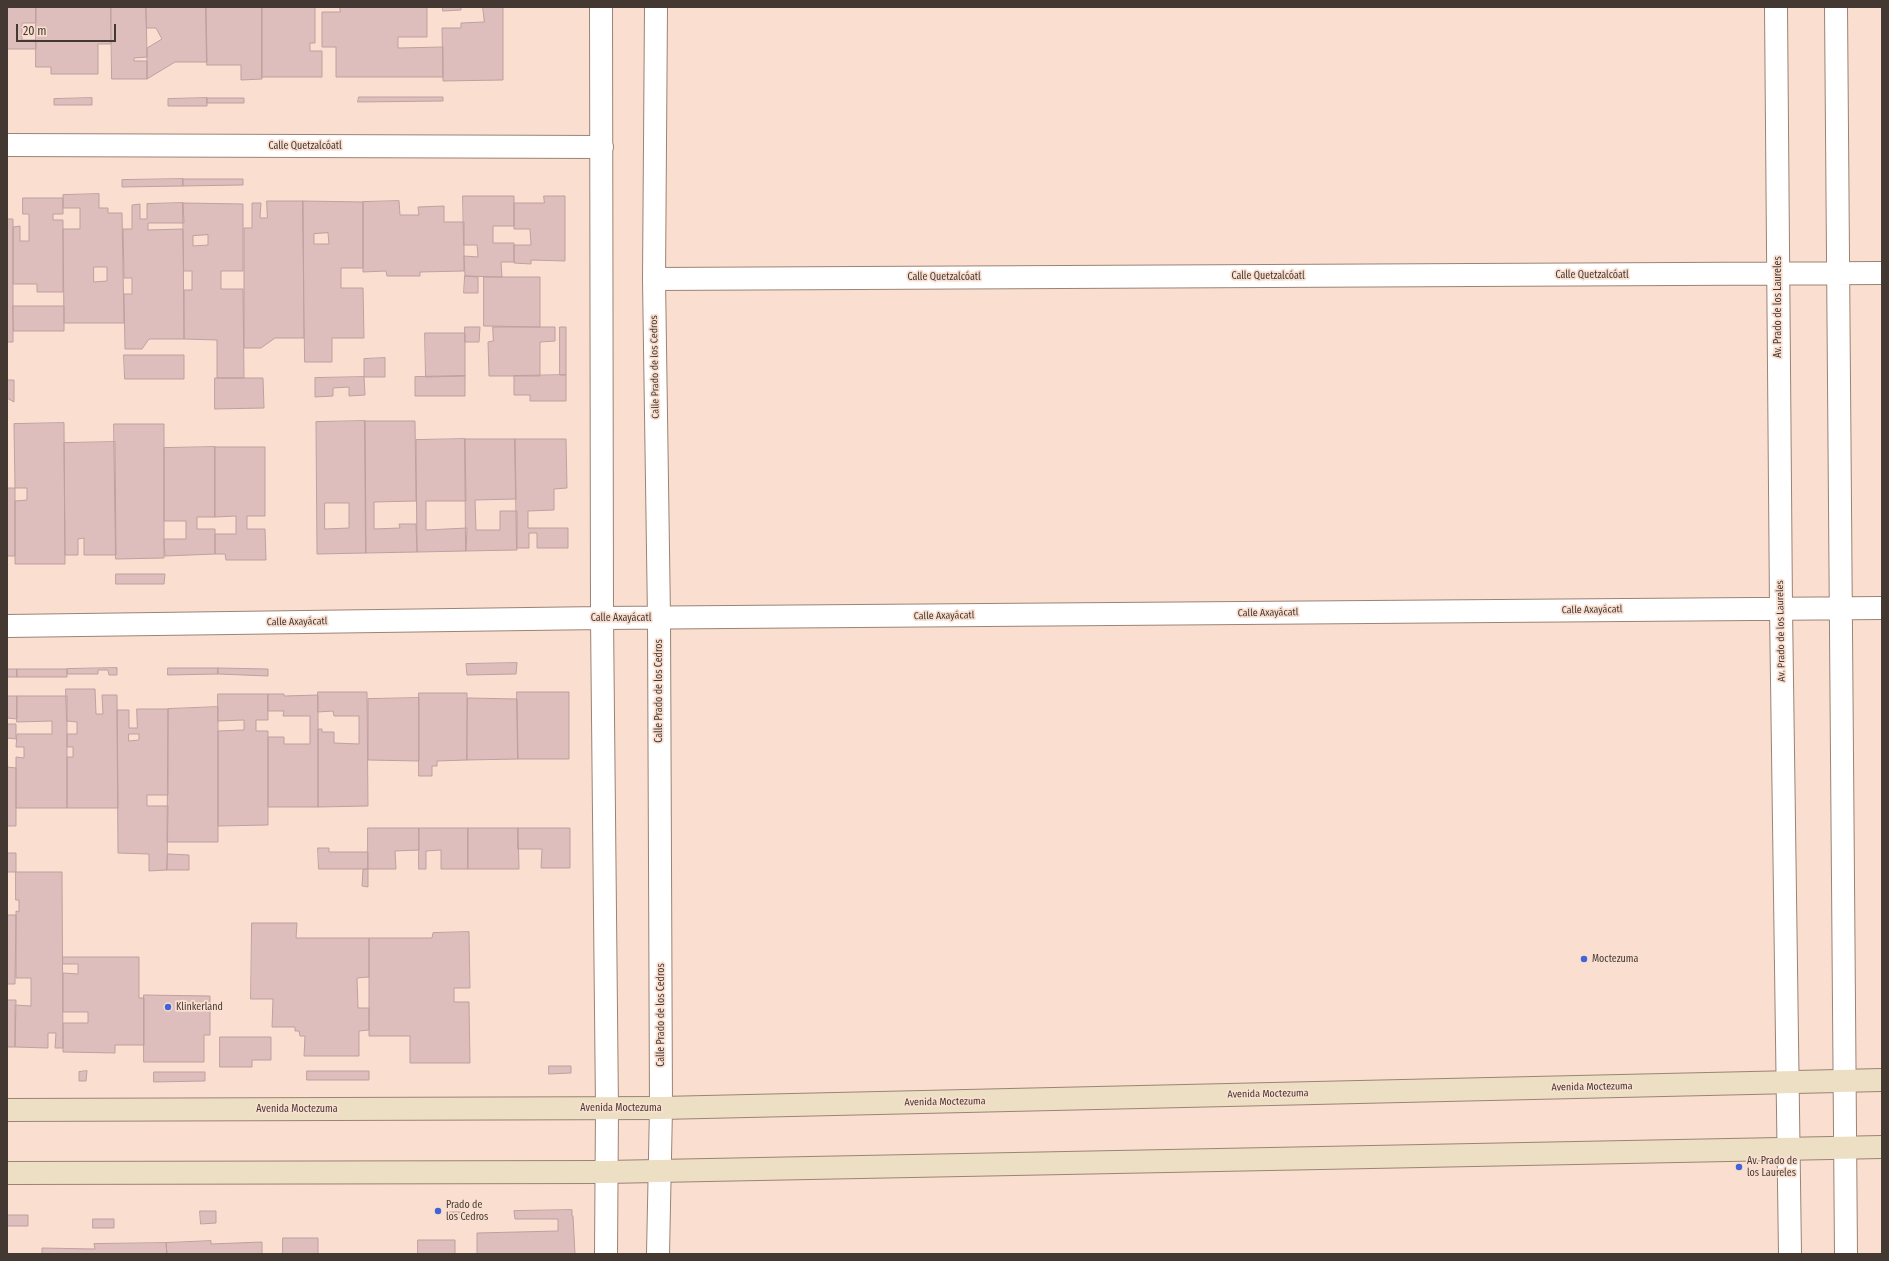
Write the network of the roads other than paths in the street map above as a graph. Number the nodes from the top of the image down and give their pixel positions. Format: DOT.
graph roads {
  1 [pos="601,7"];
  2 [pos="656,7"];
  3 [pos="1776,7"];
  4 [pos="1836,7"];
  5 [pos="7,145"];
  6 [pos="602,147"];
  7 [pos="1882,273"];
  8 [pos="1778,274"];
  9 [pos="1838,274"];
  10 [pos="654,279"];
  11 [pos="1780,608"];
  12 [pos="1840,608"];
  13 [pos="1882,608"];
  14 [pos="602,618"];
  15 [pos="659,618"];
  16 [pos="7,626"];
  17 [pos="1882,1080"];
  18 [pos="1844,1081"];
  19 [pos="1787,1082"];
  20 [pos="661,1108"];
  21 [pos="607,1109"];
  22 [pos="7,1110"];
  23 [pos="1844,1147"];
  24 [pos="1882,1147"];
  25 [pos="1789,1148"];
  26 [pos="659,1170"];
  27 [pos="606,1172"];
  28 [pos="7,1173"];
  29 [pos="606,1254"];
  30 [pos="658,1254"];
  31 [pos="1790,1254"];
  32 [pos="1846,1254"];
  1 -- 6 [label="street"];
  2 -- 10 [label="street, Calle Prado de los Cedros"];
  3 -- 8 [label="street, Av. Prado de los Laureles"];
  4 -- 9 [label="street"];
  5 -- 6 [label="street, Calle Quetzalcóatl"];
  6 -- 14 [label="street"];
  7 -- 9 [label="street, Calle Quetzalcóatl"];
  8 -- 9 [label="street, Calle Quetzalcóatl"];
  8 -- 10 [label="street, Calle Quetzalcóatl"];
  8 -- 11 [label="street, Av. Prado de los Laureles"];
  9 -- 12 [label="street"];
  10 -- 15 [label="street, Calle Prado de los Cedros"];
  11 -- 12 [label="street, Calle Axayácatl"];
  11 -- 15 [label="street, Calle Axayácatl"];
  11 -- 19 [label="street, Av. Prado de los Laureles"];
  12 -- 13 [label="street, Calle Axayácatl"];
  12 -- 18 [label="street"];
  14 -- 15 [label="street, Calle Axayácatl"];
  14 -- 16 [label="street, Calle Axayácatl"];
  14 -- 21 [label="street"];
  15 -- 20 [label="street, Calle Prado de los Cedros"];
  17 -- 18 [label="street, Avenida Moctezuma"];
  18 -- 19 [label="street, Avenida Moctezuma"];
  18 -- 23 [label="street"];
  19 -- 20 [label="street, Avenida Moctezuma"];
  19 -- 25 [label="street, Av. Prado de los Laureles"];
  20 -- 21 [label="street, Avenida Moctezuma"];
  20 -- 26 [label="street, Calle Prado de los Cedros"];
  21 -- 22 [label="street, Avenida Moctezuma"];
  21 -- 27 [label="street"];
  23 -- 24 [label="street"];
  23 -- 25 [label="street"];
  23 -- 32 [label="street"];
  25 -- 26 [label="street"];
  25 -- 31 [label="street, Av. Prado de los Laureles"];
  26 -- 27 [label="street"];
  26 -- 30 [label="street, Calle Prado de los Cedros"];
  27 -- 28 [label="street"];
  27 -- 29 [label="street"];
}
